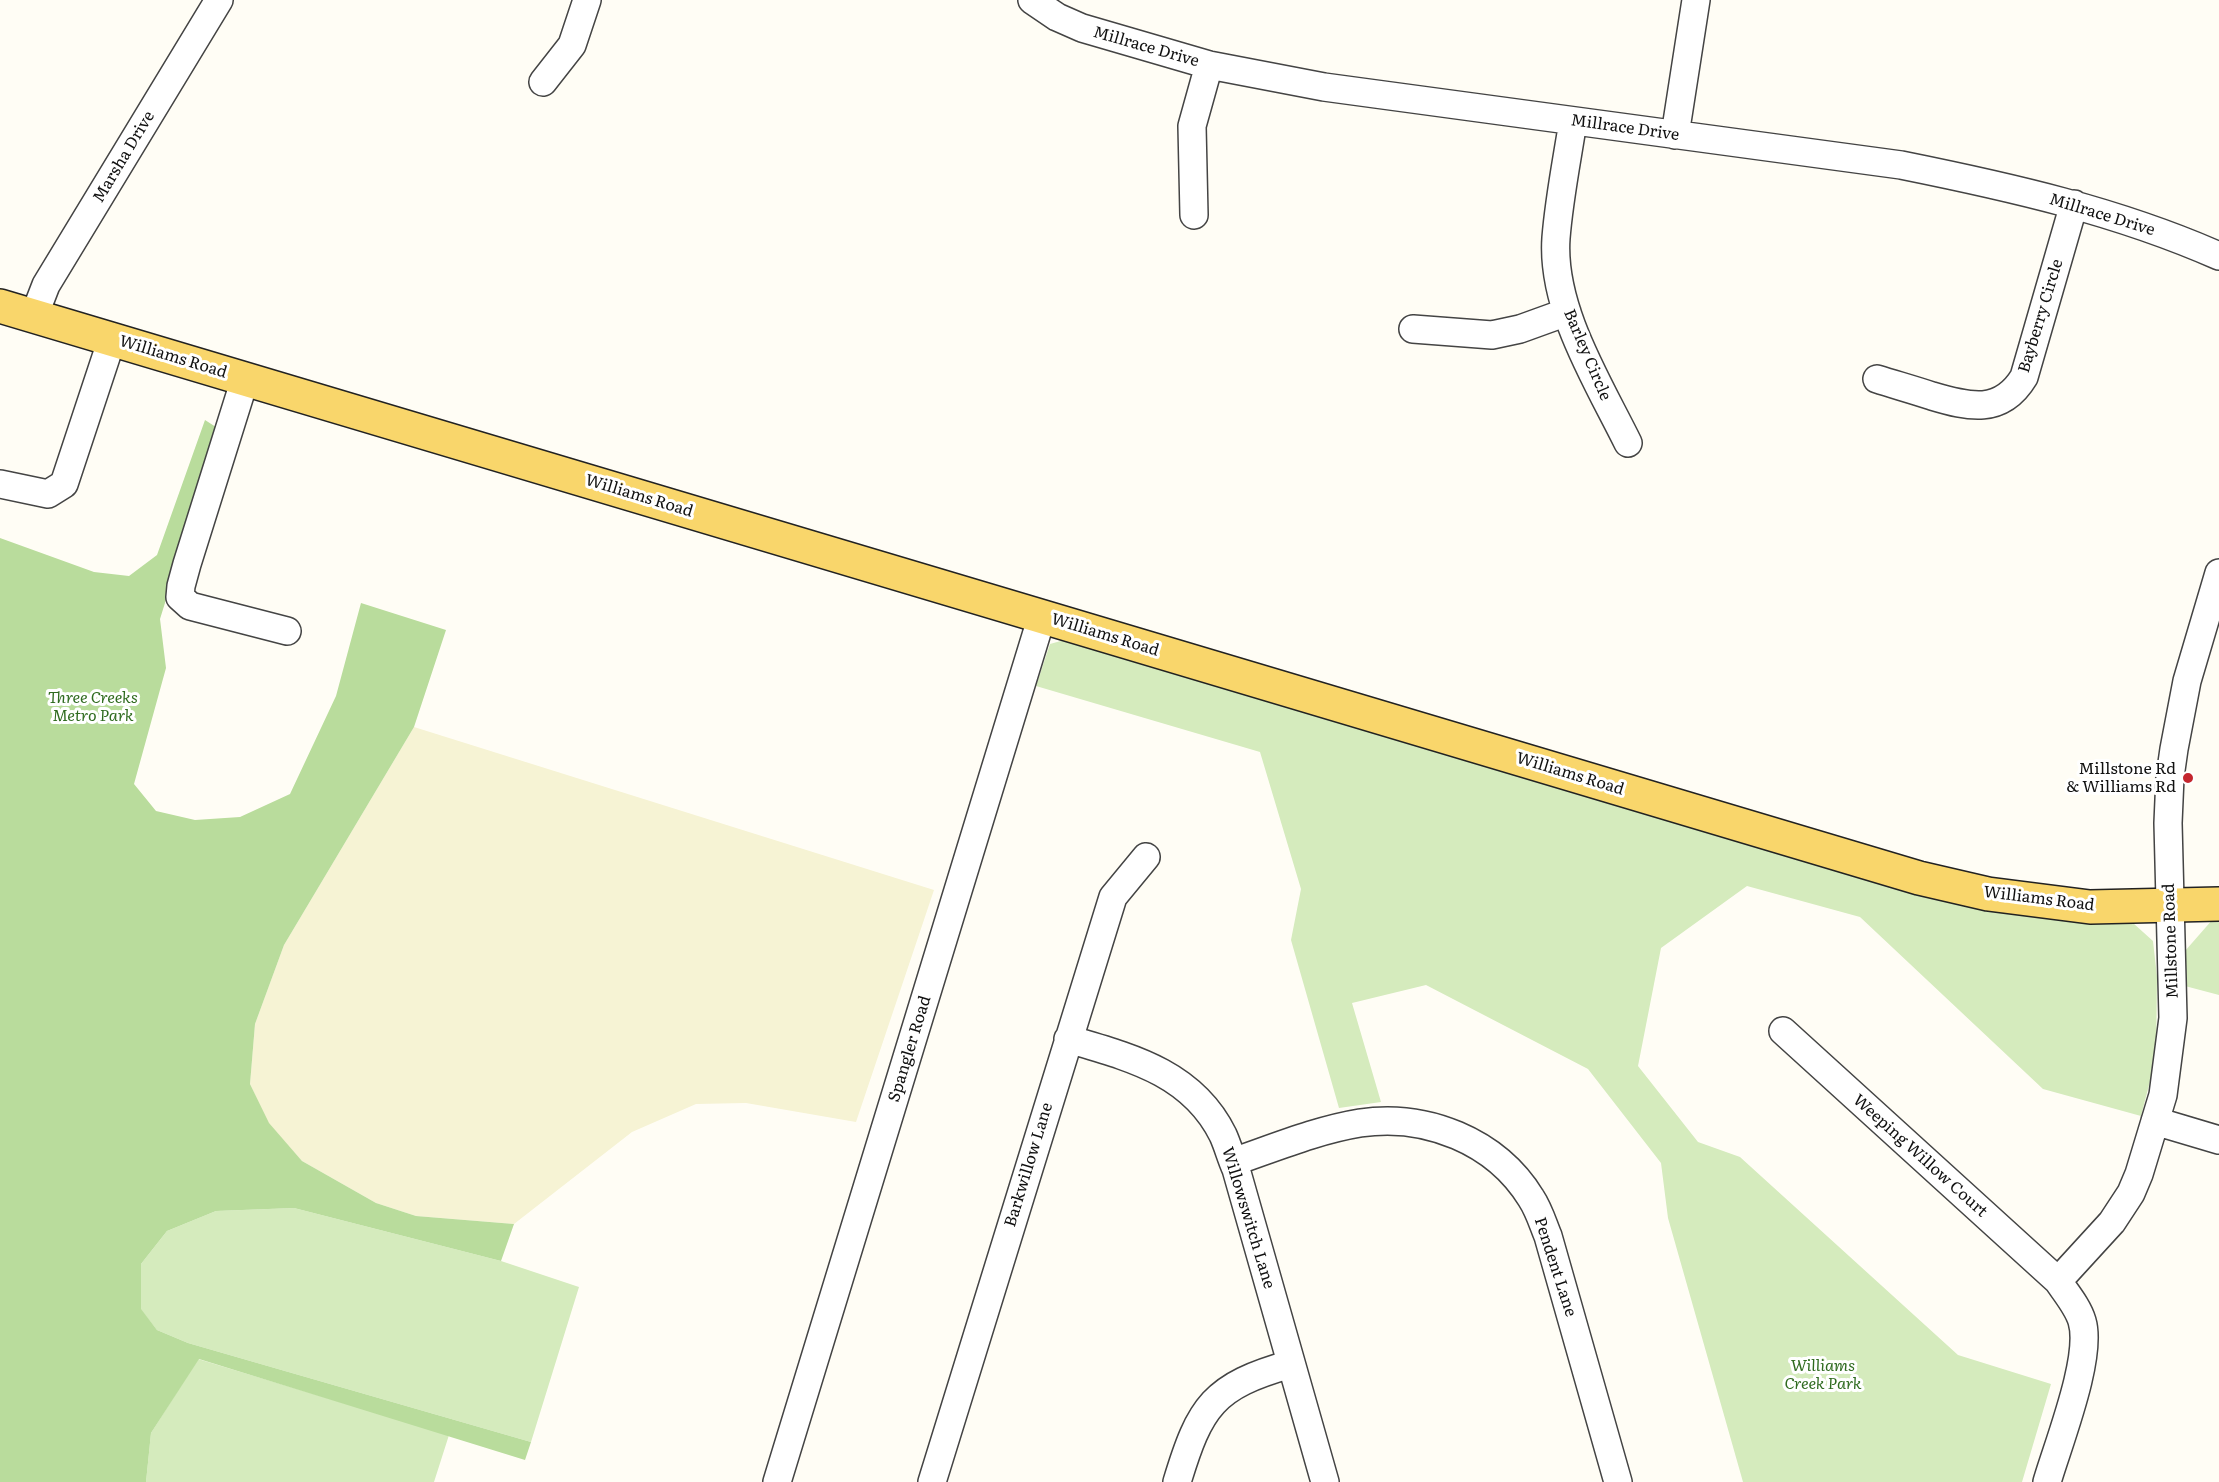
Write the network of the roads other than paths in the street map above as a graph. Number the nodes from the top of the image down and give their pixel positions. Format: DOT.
graph roads {
  1 [pos="219,0"];
  2 [pos="587,0"];
  3 [pos="1032,0"];
  4 [pos="1696,0"];
  5 [pos="1209,65"];
  6 [pos="543,82"];
  7 [pos="1573,121"];
  8 [pos="1675,135"];
  9 [pos="2074,204"];
  10 [pos="1194,215"];
  11 [pos="2219,256"];
  12 [pos="0,306"];
  13 [pos="1568,312"];
  14 [pos="34,316"];
  15 [pos="1413,329"];
  16 [pos="112,339"];
  17 [pos="245,379"];
  18 [pos="1877,379"];
  19 [pos="1628,443"];
  20 [pos="0,484"];
  21 [pos="2219,573"];
  22 [pos="1042,616"];
  23 [pos="287,631"];
  24 [pos="1146,857"];
  25 [pos="2219,904"];
  26 [pos="2169,905"];
  27 [pos="1783,1031"];
  28 [pos="1068,1039"];
  29 [pos="2155,1120"];
  30 [pos="2219,1140"];
  31 [pos="1233,1162"];
  32 [pos="2058,1281"];
  33 [pos="1291,1364"];
  34 [pos="777,1482"];
  35 [pos="932,1482"];
  36 [pos="1177,1482"];
  37 [pos="1325,1482"];
  38 [pos="1618,1482"];
  39 [pos="2047,1482"];
  1 -- 14 [label="street, Marsha Drive"];
  2 -- 6 [label="street"];
  3 -- 5 [label="street, Millrace Drive"];
  4 -- 8 [label="street"];
  5 -- 7 [label="street, Millrace Drive"];
  5 -- 10 [label="street"];
  7 -- 8 [label="street, Millrace Drive"];
  7 -- 13 [label="street, Barley Circle"];
  8 -- 9 [label="street, Millrace Drive"];
  9 -- 11 [label="street, Millrace Drive"];
  9 -- 18 [label="street, Bayberry Circle"];
  12 -- 14 [label="main road, Williams Road"];
  13 -- 15 [label="street"];
  13 -- 19 [label="street, Barley Circle"];
  14 -- 16 [label="main road, Williams Road"];
  16 -- 17 [label="main road, Williams Road"];
  16 -- 20 [label="street"];
  17 -- 22 [label="main road, Williams Road"];
  17 -- 23 [label="street"];
  21 -- 26 [label="street, Millstone Road"];
  22 -- 26 [label="main road, Williams Road"];
  22 -- 34 [label="street, Spangler Road"];
  24 -- 28 [label="street, Barkwillow Lane"];
  25 -- 26 [label="main road, Williams Road"];
  26 -- 29 [label="street, Millstone Road"];
  27 -- 32 [label="street, Weeping Willow Court"];
  28 -- 31 [label="street, Willowswitch Lane"];
  28 -- 35 [label="street, Barkwillow Lane"];
  29 -- 30 [label="street"];
  29 -- 32 [label="street, Millstone Road"];
  31 -- 33 [label="street, Willowswitch Lane"];
  31 -- 38 [label="street, Pendent Lane"];
  32 -- 39 [label="street, Weeping Willow Court"];
  33 -- 36 [label="street"];
  33 -- 37 [label="street, Willowswitch Lane"];
}
